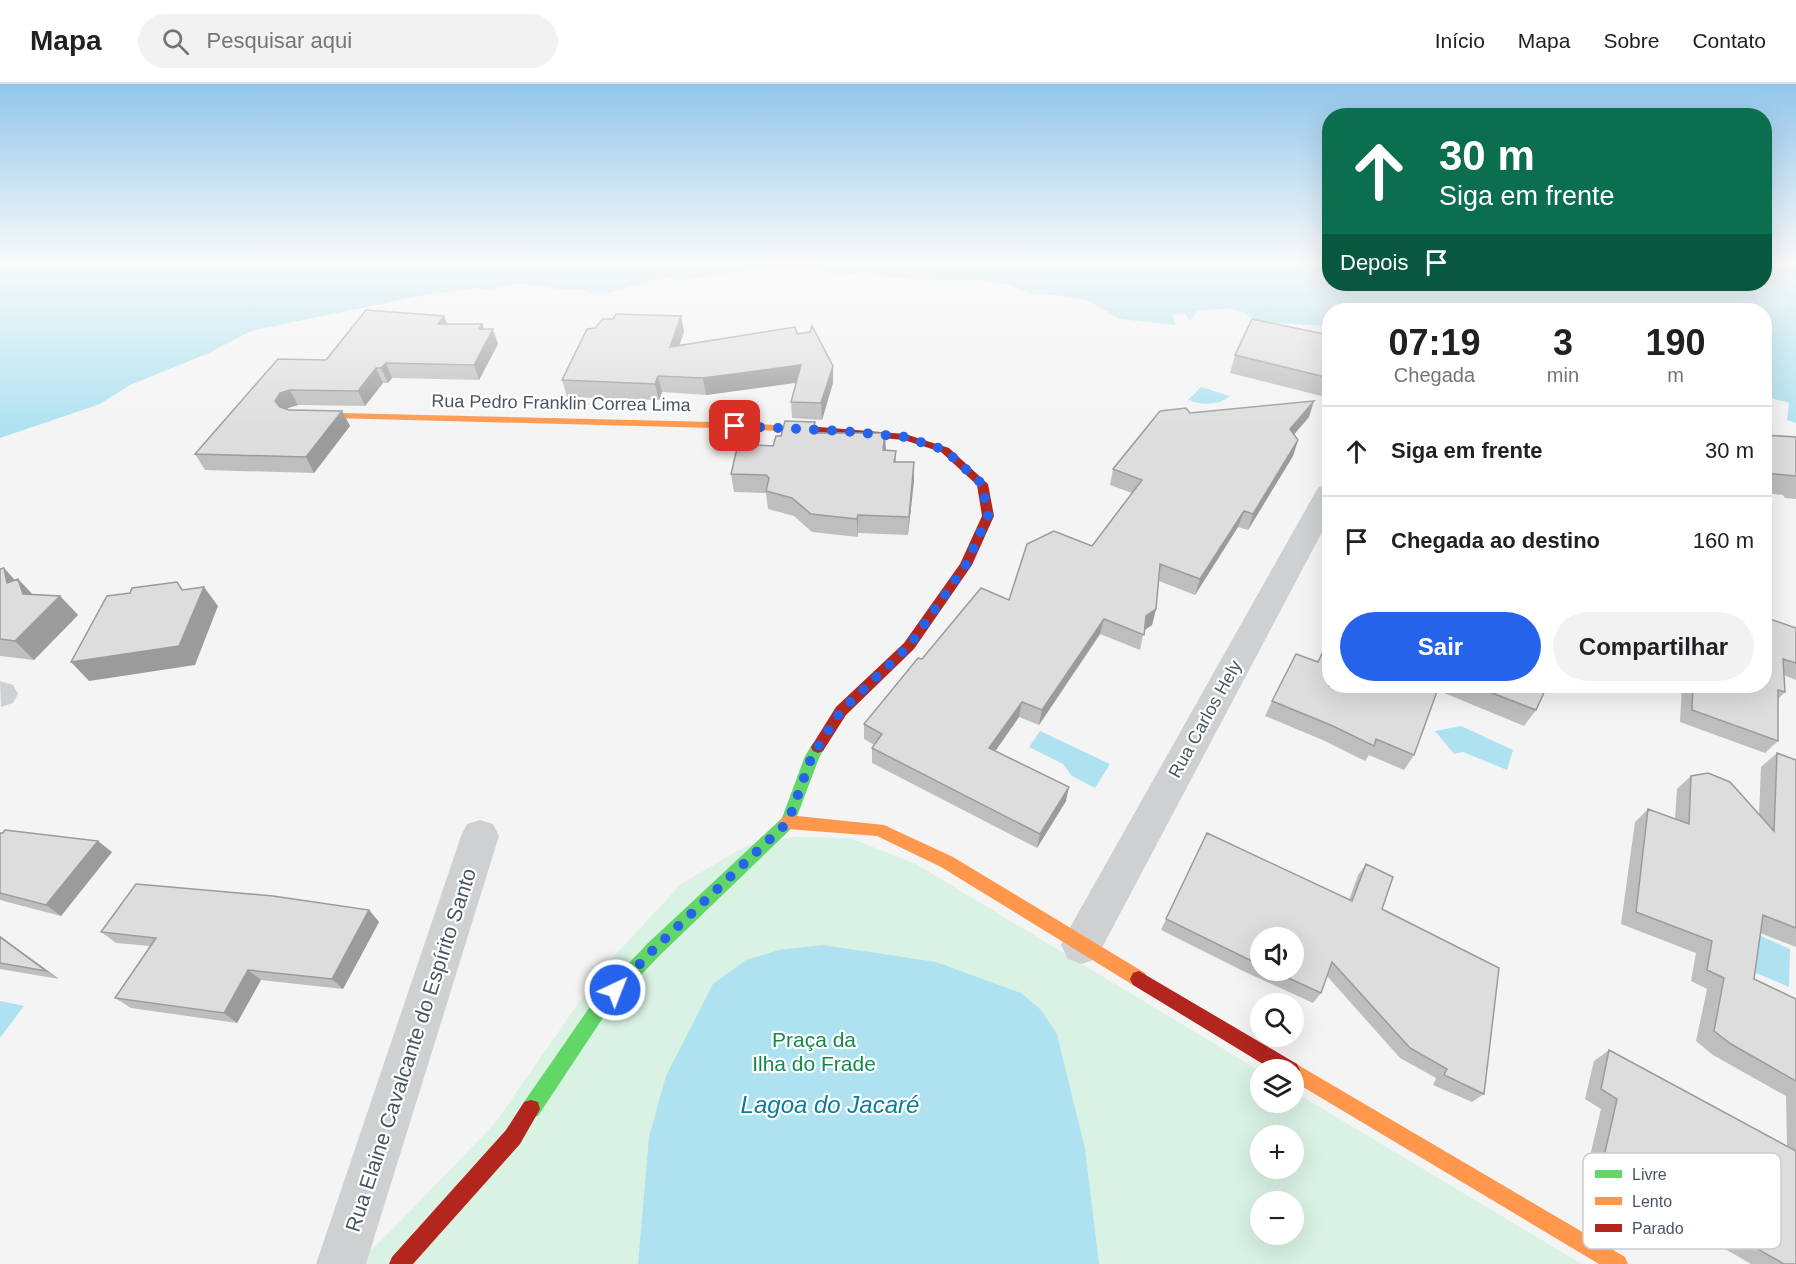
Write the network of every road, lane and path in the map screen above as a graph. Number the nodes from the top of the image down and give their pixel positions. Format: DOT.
graph roads {
  1 [pos="298,415"];
  2 [pos="1322,506"];
  3 [pos="788,822"];
  4 [pos="480,836"];
  5 [pos="1082,945"];
  6 [pos="1274,1059"];
  7 [pos="1304,1077"];
  8 [pos="1583,1243"];
  9 [pos="1593,1249"];
  10 [pos="342,1264"];
  11 [pos="399,1264"];
  12 [pos="1618,1264"];
  1 -- 3 [label="street, Rua Pedro Franklin Correa Lima"];
  2 -- 5 [label="street, Rua Carlos Hely"];
  3 -- 5 [label="street"];
  3 -- 11 [label="street"];
  4 -- 10 [label="street, Rua Elaine Cavalcante do Espírito Santo"];
  5 -- 6 [label="street"];
  7 -- 8 [label="street"];
  9 -- 12 [label="street"];
}
